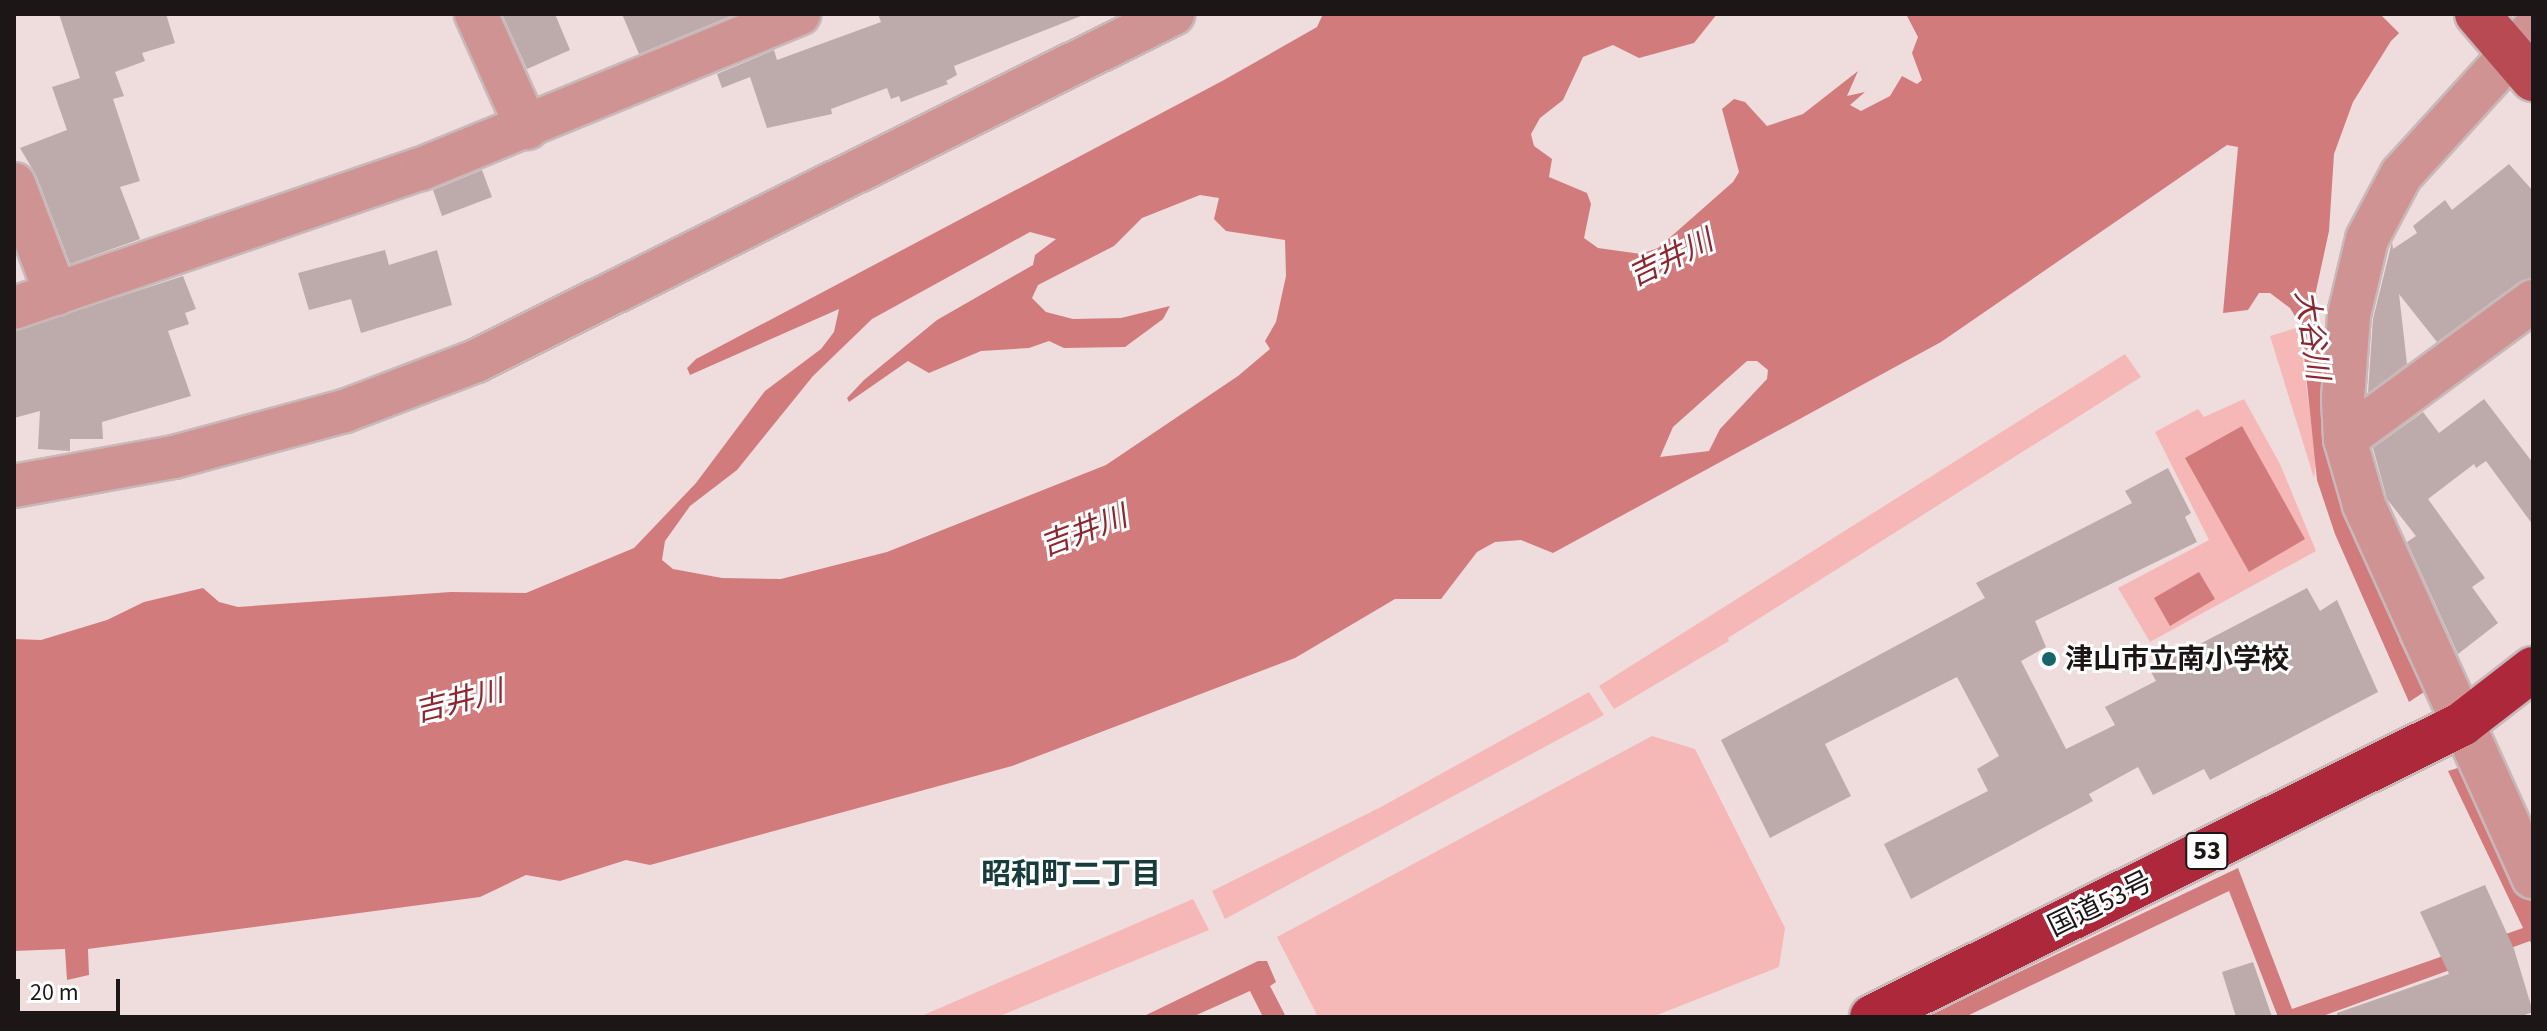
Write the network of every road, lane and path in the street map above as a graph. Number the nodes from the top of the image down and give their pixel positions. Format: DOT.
graph roads {
  1 [pos="476,14"];
  2 [pos="799,14"];
  3 [pos="1173,14"];
  4 [pos="2480,17"];
  5 [pos="2526,54"];
  6 [pos="527,128"];
  7 [pos="14,184"];
  8 [pos="56,294"];
  9 [pos="2533,301"];
  10 [pos="14,308"];
  11 [pos="2345,439"];
  12 [pos="14,486"];
  13 [pos="2533,669"];
  14 [pos="2462,724"];
  15 [pos="2533,878"];
  16 [pos="1872,1017"];
  1 -- 6 [label="street"];
  2 -- 6 [label="street"];
  3 -- 12 [label="street"];
  4 -- 5 [label="main road"];
  5 -- 11 [label="street"];
  6 -- 8 [label="street"];
  7 -- 8 [label="street"];
  8 -- 10 [label="street"];
  9 -- 11 [label="street"];
  11 -- 14 [label="street"];
  13 -- 14 [label="highway, 国道53号 / 53"];
  14 -- 15 [label="street"];
  14 -- 16 [label="highway, 国道53号 / 53"];
}
